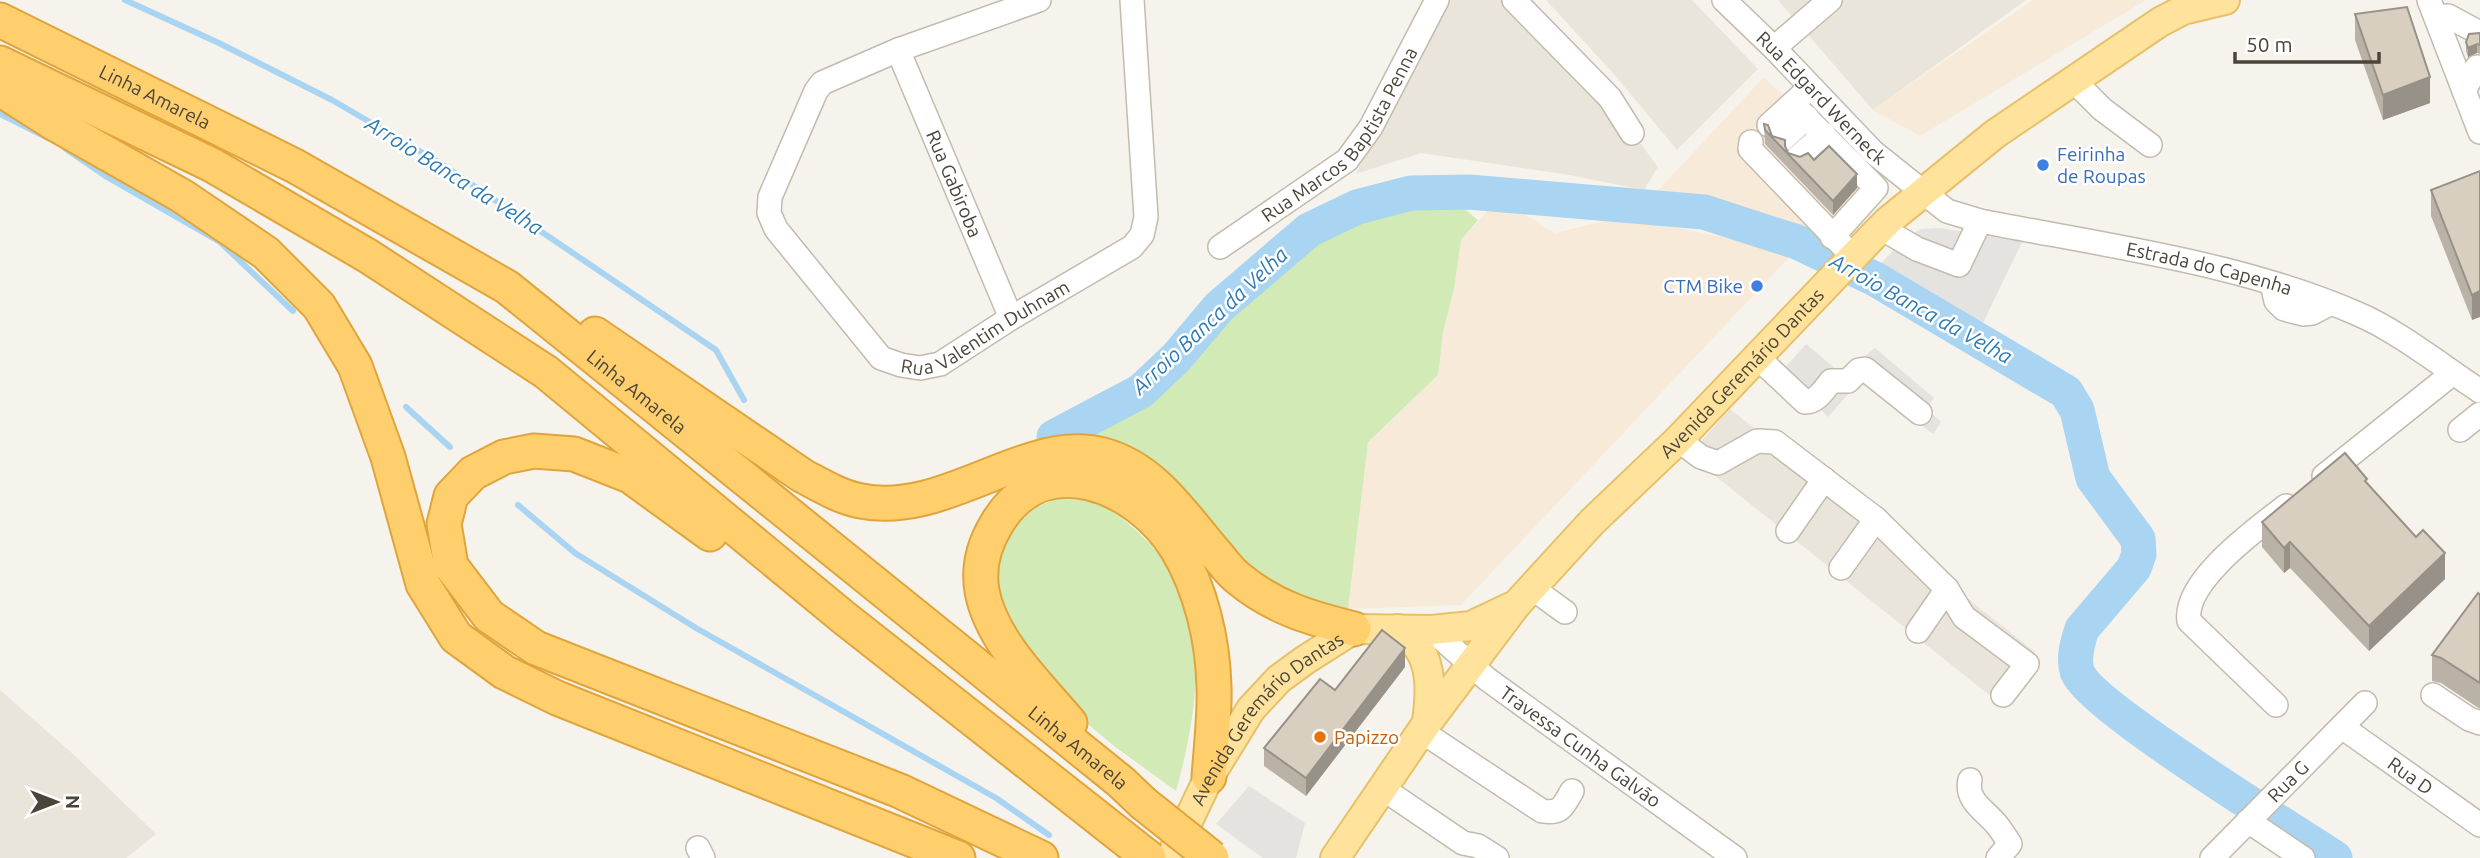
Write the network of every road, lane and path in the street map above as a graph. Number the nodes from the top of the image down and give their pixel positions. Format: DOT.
graph roads {
  1 [pos="1040,0"];
  2 [pos="1132,0"];
  3 [pos="1437,0"];
  4 [pos="1514,0"];
  5 [pos="1724,0"];
  6 [pos="1830,0"];
  7 [pos="2225,0"];
  8 [pos="2432,9"];
  9 [pos="0,20"];
  10 [pos="2474,30"];
  11 [pos="1774,48"];
  12 [pos="898,50"];
  13 [pos="0,63"];
  14 [pos="2477,67"];
  15 [pos="2074,81"];
  16 [pos="1810,87"];
  17 [pos="0,89"];
  18 [pos="2464,91"];
  19 [pos="1800,111"];
  20 [pos="2480,132"];
  21 [pos="1632,133"];
  22 [pos="1776,133"];
  23 [pos="1824,134"];
  24 [pos="2150,145"];
  25 [pos="1759,153"];
  26 [pos="1798,157"];
  27 [pos="1922,193"];
  28 [pos="1815,216"];
  29 [pos="1980,221"];
  30 [pos="1881,228"];
  31 [pos="1220,247"];
  32 [pos="1853,257"];
  33 [pos="507,287"];
  34 [pos="1011,318"];
  35 [pos="1756,356"];
  36 [pos="2471,384"];
  37 [pos="1920,413"];
  38 [pos="2480,414"];
  39 [pos="2460,430"];
  40 [pos="1678,440"];
  41 [pos="1824,479"];
  42 [pos="1876,519"];
  43 [pos="1788,531"];
  44 [pos="1841,568"];
  45 [pos="1947,589"];
  46 [pos="1524,596"];
  47 [pos="1565,612"];
  48 [pos="843,617"];
  49 [pos="1354,629"];
  50 [pos="1398,629"];
  51 [pos="1432,630"];
  52 [pos="1918,631"];
  53 [pos="1471,663"];
  54 [pos="2003,695"];
  55 [pos="2433,695"];
  56 [pos="2365,702"];
  57 [pos="2276,705"];
  58 [pos="2480,723"];
  59 [pos="1424,727"];
  60 [pos="2342,727"];
  61 [pos="1209,777"];
  62 [pos="1970,780"];
  63 [pos="1382,788"];
  64 [pos="1572,791"];
  65 [pos="1132,792"];
  66 [pos="2248,821"];
  67 [pos="2478,821"];
  68 [pos="1164,856"];
  69 [pos="957,858"];
  70 [pos="1041,858"];
  71 [pos="1212,858"];
  72 [pos="1335,858"];
  73 [pos="1497,858"];
  74 [pos="1735,858"];
  75 [pos="1998,858"];
  76 [pos="2213,858"];
  77 [pos="2303,858"];
  1 -- 12 [label="street, Rua Valentim Duhnam"];
  2 -- 34 [label="street, Rua Valentim Duhnam"];
  3 -- 31 [label="street, Rua Marcos Baptista Penna"];
  4 -- 21 [label="street"];
  5 -- 11 [label="street, Rua Edgard Werneck"];
  6 -- 11 [label="street"];
  7 -- 15 [label="main road, Avenida Geremário Dantas"];
  8 -- 10 [label="street"];
  8 -- 18 [label="street"];
  9 -- 33 [label="highway, Linha Amarela"];
  11 -- 16 [label="street, Rua Edgard Werneck"];
  12 -- 34 [label="street, Rua Gabiroba"];
  12 -- 34 [label="street, Rua Valentim Duhnam"];
  13 -- 48 [label="highway, Linha Amarela"];
  14 -- 18 [label="street"];
  15 -- 24 [label="street"];
  15 -- 27 [label="main road, Avenida Geremário Dantas"];
  16 -- 19 [label="street"];
  16 -- 27 [label="street, Rua Edgard Werneck"];
  17 -- 69 [label="highway"];
  18 -- 20 [label="street"];
  19 -- 22 [label="street"];
  19 -- 23 [label="street"];
  23 -- 26 [label="street"];
  23 -- 28 [label="street"];
  25 -- 28 [label="street"];
  27 -- 29 [label="street, Estrada do Capenha"];
  27 -- 30 [label="main road, Avenida Geremário Dantas"];
  28 -- 32 [label="street"];
  29 -- 30 [label="street"];
  29 -- 36 [label="street, Estrada do Capenha"];
  30 -- 32 [label="main road, Avenida Geremário Dantas"];
  32 -- 35 [label="main road, Avenida Geremário Dantas"];
  33 -- 49 [label="highway"];
  33 -- 65 [label="highway, Linha Amarela"];
  35 -- 37 [label="street"];
  35 -- 40 [label="main road, Avenida Geremário Dantas"];
  36 -- 57 [label="street"];
  38 -- 39 [label="street"];
  40 -- 41 [label="street"];
  40 -- 46 [label="main road, Avenida Geremário Dantas"];
  41 -- 42 [label="street"];
  41 -- 43 [label="street"];
  42 -- 44 [label="street"];
  42 -- 45 [label="street"];
  45 -- 52 [label="street"];
  45 -- 54 [label="street"];
  46 -- 47 [label="street"];
  46 -- 51 [label="main road, Avenida Geremário Dantas"];
  46 -- 53 [label="main road, Avenida Geremário Dantas"];
  48 -- 68 [label="highway, Linha Amarela"];
  48 -- 70 [label="highway"];
  49 -- 50 [label="main road, Avenida Geremário Dantas"];
  49 -- 61 [label="main road, Avenida Geremário Dantas"];
  50 -- 51 [label="main road, Avenida Geremário Dantas"];
  50 -- 59 [label="main road"];
  51 -- 53 [label="street, Travessa Cunha Galvão"];
  53 -- 59 [label="main road, Avenida Geremário Dantas"];
  53 -- 74 [label="street, Travessa Cunha Galvão"];
  55 -- 58 [label="street"];
  56 -- 60 [label="street, Rua G"];
  59 -- 63 [label="main road, Avenida Geremário Dantas"];
  59 -- 64 [label="street"];
  60 -- 66 [label="street, Rua G"];
  60 -- 67 [label="street, Rua D"];
  61 -- 65 [label="highway"];
  61 -- 68 [label="main road, Avenida Geremário Dantas"];
  62 -- 75 [label="street"];
  63 -- 72 [label="main road, Avenida Geremário Dantas"];
  63 -- 73 [label="street"];
  65 -- 71 [label="highway, Linha Amarela, bridge"];
  66 -- 76 [label="street, Rua G"];
  66 -- 77 [label="street"];
}
